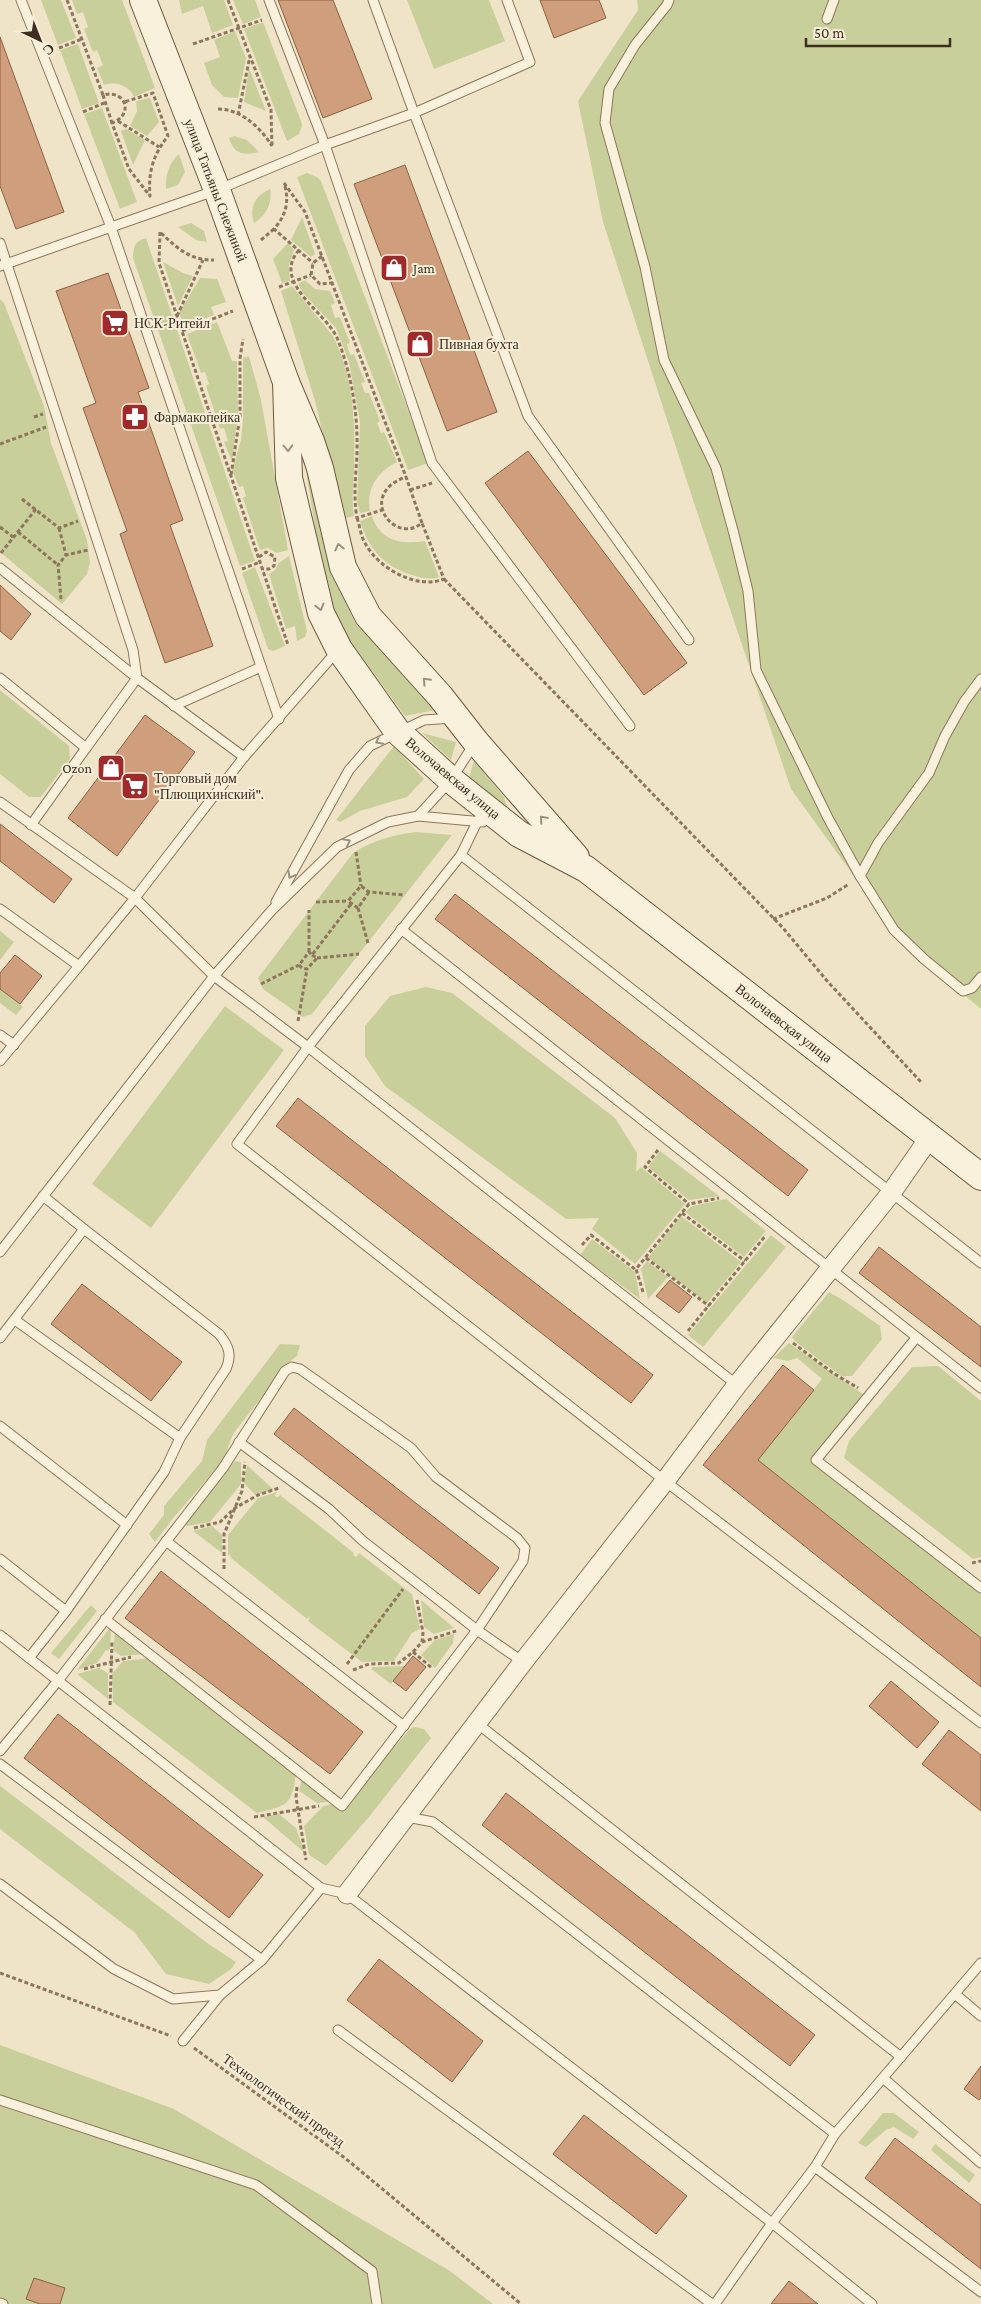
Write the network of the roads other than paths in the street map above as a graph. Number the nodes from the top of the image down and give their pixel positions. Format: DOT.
graph roads {
  1 [pos="22,0"];
  2 [pos="143,0"];
  3 [pos="270,0"];
  4 [pos="373,0"];
  5 [pos="507,0"];
  6 [pos="669,0"];
  7 [pos="834,0"];
  8 [pos="827,18"];
  9 [pos="414,113"];
  10 [pos="325,145"];
  11 [pos="217,190"];
  12 [pos="111,227"];
  13 [pos="0,243"];
  14 [pos="4,265"];
  15 [pos="286,382"];
  16 [pos="0,568"];
  17 [pos="689,640"];
  18 [pos="339,649"];
  19 [pos="261,667"];
  20 [pos="0,678"];
  21 [pos="137,678"];
  22 [pos="981,680"];
  23 [pos="174,706"];
  24 [pos="458,718"];
  25 [pos="278,719"];
  26 [pos="630,726"];
  27 [pos="397,731"];
  28 [pos="476,742"];
  29 [pos="86,748"];
  30 [pos="244,757"];
  31 [pos="451,780"];
  32 [pos="0,802"];
  33 [pos="418,816"];
  34 [pos="478,820"];
  35 [pos="31,825"];
  36 [pos="519,834"];
  37 [pos="461,855"];
  38 [pos="586,869"];
  39 [pos="860,876"];
  40 [pos="135,898"];
  41 [pos="0,909"];
  42 [pos="272,910"];
  43 [pos="401,929"];
  44 [pos="79,966"];
  45 [pos="214,976"];
  46 [pos="981,977"];
  47 [pos="0,1035"];
  48 [pos="14,1045"];
  49 [pos="308,1047"];
  50 [pos="0,1061"];
  51 [pos="930,1137"];
  52 [pos="981,1177"];
  53 [pos="891,1193"];
  54 [pos="43,1196"];
  55 [pos="84,1228"];
  56 [pos="0,1252"];
  57 [pos="981,1264"];
  58 [pos="829,1268"];
  59 [pos="14,1320"];
  60 [pos="0,1338"];
  61 [pos="916,1338"];
  62 [pos="736,1385"];
  63 [pos="981,1388"];
  64 [pos="0,1426"];
  65 [pos="180,1438"];
  66 [pos="239,1442"];
  67 [pos="666,1481"];
  68 [pos="126,1525"];
  69 [pos="166,1541"];
  70 [pos="0,1559"];
  71 [pos="981,1588"];
  72 [pos="66,1611"];
  73 [pos="105,1619"];
  74 [pos="477,1630"];
  75 [pos="0,1635"];
  76 [pos="29,1658"];
  77 [pos="523,1662"];
  78 [pos="57,1682"];
  79 [pos="981,1723"];
  80 [pos="478,1724"];
  81 [pos="404,1726"];
  82 [pos="0,1751"];
  83 [pos="0,1764"];
  84 [pos="406,1817"];
  85 [pos="0,1884"];
  86 [pos="320,1888"];
  87 [pos="348,1894"];
  88 [pos="262,1960"];
  89 [pos="981,1963"];
  90 [pos="955,1994"];
  91 [pos="220,1995"];
  92 [pos="981,2016"];
  93 [pos="338,2030"];
  94 [pos="183,2041"];
  95 [pos="901,2057"];
  96 [pos="883,2078"];
  97 [pos="0,2100"];
  98 [pos="835,2134"];
  99 [pos="981,2162"];
  100 [pos="815,2167"];
  101 [pos="772,2223"];
  102 [pos="981,2292"];
  103 [pos="377,2304"];
  104 [pos="713,2304"];
  105 [pos="872,2304"];
  1 -- 12 [label="lane"];
  2 -- 11 [label="street, улица Татьяны Снежиной"];
  3 -- 10 [label="lane"];
  4 -- 9 [label="lane"];
  5 -- 9 [label="lane"];
  6 -- 39 [label="lane"];
  7 -- 8 [label="lane"];
  9 -- 10 [label="lane"];
  9 -- 17 [label="lane"];
  10 -- 11 [label="lane"];
  10 -- 26 [label="lane"];
  11 -- 12 [label="lane"];
  11 -- 15 [label="street, улица Татьяны Снежиной"];
  12 -- 14 [label="lane"];
  12 -- 19 [label="lane"];
  13 -- 14 [label="lane"];
  14 -- 21 [label="lane"];
  15 -- 18 [label="street, улица Татьяны Снежиной, one-way"];
  24 -- 15 [label="street, улица Татьяны Снежиной, one-way"];
  16 -- 21 [label="lane"];
  18 -- 25 [label="lane"];
  18 -- 27 [label="street, улица Татьяны Снежиной"];
  19 -- 23 [label="lane"];
  19 -- 25 [label="lane"];
  20 -- 29 [label="lane"];
  21 -- 23 [label="lane"];
  21 -- 29 [label="lane"];
  22 -- 39 [label="lane"];
  23 -- 30 [label="lane"];
  24 -- 27 [label="lane"];
  24 -- 28 [label="street, Волочаевская улица"];
  25 -- 30 [label="lane"];
  27 -- 31 [label="street, Волочаевская улица"];
  27 -- 42 [label="lane, one-way"];
  28 -- 31 [label="lane"];
  38 -- 28 [label="street, Волочаевская улица, one-way"];
  29 -- 35 [label="lane"];
  30 -- 40 [label="lane"];
  31 -- 33 [label="lane"];
  31 -- 36 [label="street, Волочаевская улица"];
  32 -- 35 [label="lane"];
  33 -- 34 [label="lane"];
  42 -- 33 [label="lane, one-way"];
  34 -- 36 [label="lane"];
  34 -- 37 [label="lane"];
  35 -- 40 [label="lane"];
  36 -- 38 [label="street, Волочаевская улица"];
  37 -- 43 [label="lane"];
  37 -- 53 [label="lane"];
  38 -- 51 [label="street, Волочаевская улица"];
  39 -- 46 [label="lane"];
  40 -- 44 [label="lane"];
  40 -- 45 [label="lane"];
  41 -- 44 [label="lane"];
  42 -- 45 [label="lane"];
  43 -- 49 [label="lane"];
  43 -- 58 [label="lane"];
  44 -- 48 [label="lane"];
  45 -- 49 [label="lane"];
  45 -- 54 [label="lane"];
  47 -- 48 [label="lane"];
  48 -- 50 [label="lane"];
  49 -- 62 [label="lane"];
  49 -- 67 [label="lane"];
  51 -- 52 [label="street, Волочаевская улица"];
  51 -- 53 [label="street"];
  53 -- 57 [label="lane"];
  53 -- 58 [label="street"];
  54 -- 55 [label="lane"];
  54 -- 56 [label="lane"];
  55 -- 59 [label="lane"];
  55 -- 65 [label="lane"];
  58 -- 61 [label="lane"];
  58 -- 62 [label="street"];
  59 -- 60 [label="lane"];
  59 -- 65 [label="lane"];
  61 -- 63 [label="lane"];
  61 -- 71 [label="lane"];
  62 -- 67 [label="street"];
  64 -- 68 [label="lane"];
  65 -- 68 [label="lane"];
  66 -- 69 [label="lane"];
  66 -- 74 [label="lane"];
  66 -- 74 [label="lane"];
  67 -- 77 [label="street"];
  67 -- 79 [label="lane"];
  68 -- 72 [label="lane"];
  69 -- 73 [label="lane"];
  69 -- 81 [label="lane"];
  70 -- 72 [label="lane"];
  72 -- 76 [label="lane"];
  73 -- 78 [label="lane"];
  73 -- 81 [label="lane"];
  74 -- 77 [label="lane"];
  74 -- 81 [label="lane"];
  75 -- 76 [label="lane"];
  76 -- 78 [label="lane"];
  77 -- 80 [label="street"];
  78 -- 82 [label="lane"];
  78 -- 86 [label="lane"];
  80 -- 84 [label="street"];
  80 -- 95 [label="lane"];
  83 -- 88 [label="lane"];
  84 -- 87 [label="street"];
  84 -- 98 [label="lane"];
  85 -- 91 [label="lane"];
  86 -- 87 [label="lane"];
  86 -- 88 [label="lane"];
  87 -- 101 [label="lane"];
  88 -- 91 [label="lane"];
  89 -- 90 [label="lane"];
  90 -- 92 [label="lane"];
  90 -- 95 [label="lane"];
  91 -- 94 [label="lane"];
  93 -- 104 [label="lane"];
  95 -- 96 [label="lane"];
  96 -- 98 [label="lane"];
  96 -- 99 [label="lane"];
  97 -- 103 [label="lane"];
  98 -- 100 [label="lane"];
  100 -- 101 [label="lane"];
  100 -- 102 [label="lane"];
  101 -- 104 [label="lane"];
  101 -- 105 [label="lane"];
}
